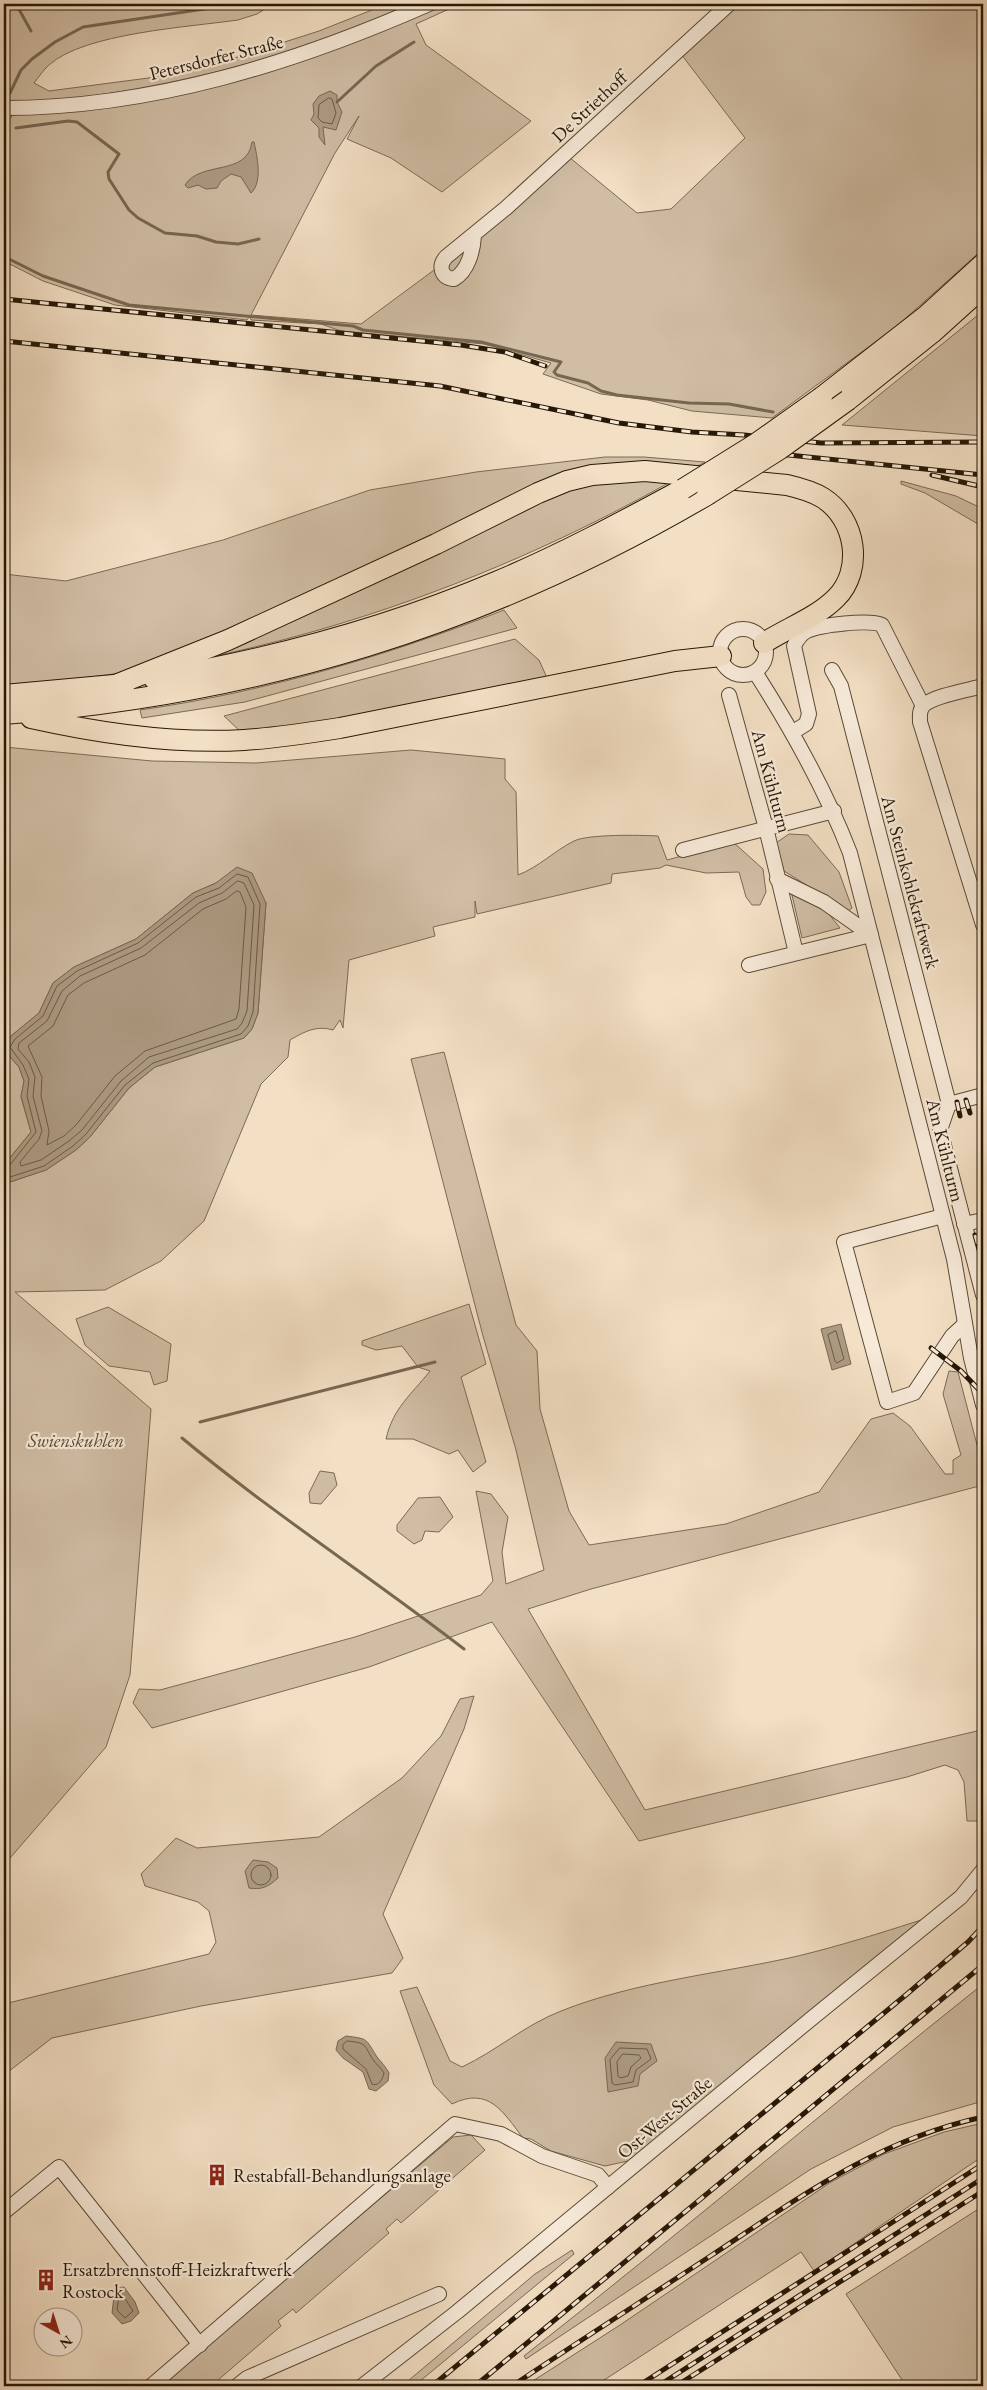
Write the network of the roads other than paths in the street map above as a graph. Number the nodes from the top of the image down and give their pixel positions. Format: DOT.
graph roads {
  1 [pos="429,4"];
  2 [pos="729,4"];
  3 [pos="4,108"];
  4 [pos="474,236"];
  5 [pos="983,264"];
  6 [pos="983,287"];
  7 [pos="764,643"];
  8 [pos="721,656"];
  9 [pos="832,670"];
  10 [pos="754,672"];
  11 [pos="112,686"];
  12 [pos="983,686"];
  13 [pos="729,694"];
  14 [pos="923,706"];
  15 [pos="6,708"];
  16 [pos="792,732"];
  17 [pos="834,811"];
  18 [pos="766,828"];
  19 [pos="683,850"];
  20 [pos="777,878"];
  21 [pos="983,925"];
  22 [pos="871,935"];
  23 [pos="796,953"];
  24 [pos="749,965"];
  25 [pos="983,1095"];
  26 [pos="949,1104"];
  27 [pos="943,1216"];
  28 [pos="983,1220"];
  29 [pos="964,1224"];
  30 [pos="983,1295"];
  31 [pos="965,1324"];
  32 [pos="983,1405"];
  33 [pos="983,1870"];
  34 [pos="608,2187"];
  35 [pos="4,2212"];
  36 [pos="439,2294"];
  37 [pos="200,2345"];
  38 [pos="151,2386"];
  39 [pos="237,2386"];
  40 [pos="362,2386"];
  1 -- 3 [label="street, Petersdorfer Straße"];
  2 -- 4 [label="street, De Striethoff"];
  5 -- 11 [label="highway, bridge"];
  6 -- 15 [label="highway, bridge"];
  7 -- 8 [label="street"];
  7 -- 10 [label="street"];
  7 -- 11 [label="highway"];
  8 -- 10 [label="street"];
  8 -- 15 [label="highway"];
  9 -- 26 [label="street, Am Steinkohlekraftwerk"];
  10 -- 16 [label="street, Am Kühlturm"];
  11 -- 15 [label="highway"];
  12 -- 14 [label="street"];
  13 -- 18 [label="street, Am Kühlturm"];
  14 -- 16 [label="street"];
  14 -- 21 [label="street"];
  16 -- 17 [label="street, Am Kühlturm"];
  17 -- 18 [label="street"];
  17 -- 22 [label="street, Am Kühlturm"];
  18 -- 19 [label="street"];
  18 -- 20 [label="street, Am Kühlturm"];
  20 -- 22 [label="street"];
  20 -- 23 [label="street, Am Kühlturm"];
  22 -- 23 [label="street"];
  22 -- 27 [label="street, Am Kühlturm"];
  23 -- 24 [label="street"];
  25 -- 26 [label="street"];
  26 -- 29 [label="street"];
  27 -- 31 [label="street, Am Kühlturm"];
  27 -- 31 [label="street"];
  28 -- 29 [label="street"];
  29 -- 30 [label="street"];
  31 -- 32 [label="street, Am Kühlturm"];
  33 -- 34 [label="street, Ost-West-Straße"];
  34 -- 37 [label="street"];
  34 -- 40 [label="street, Ost-West-Straße"];
  35 -- 37 [label="street"];
  36 -- 39 [label="street"];
  37 -- 38 [label="street"];
}
